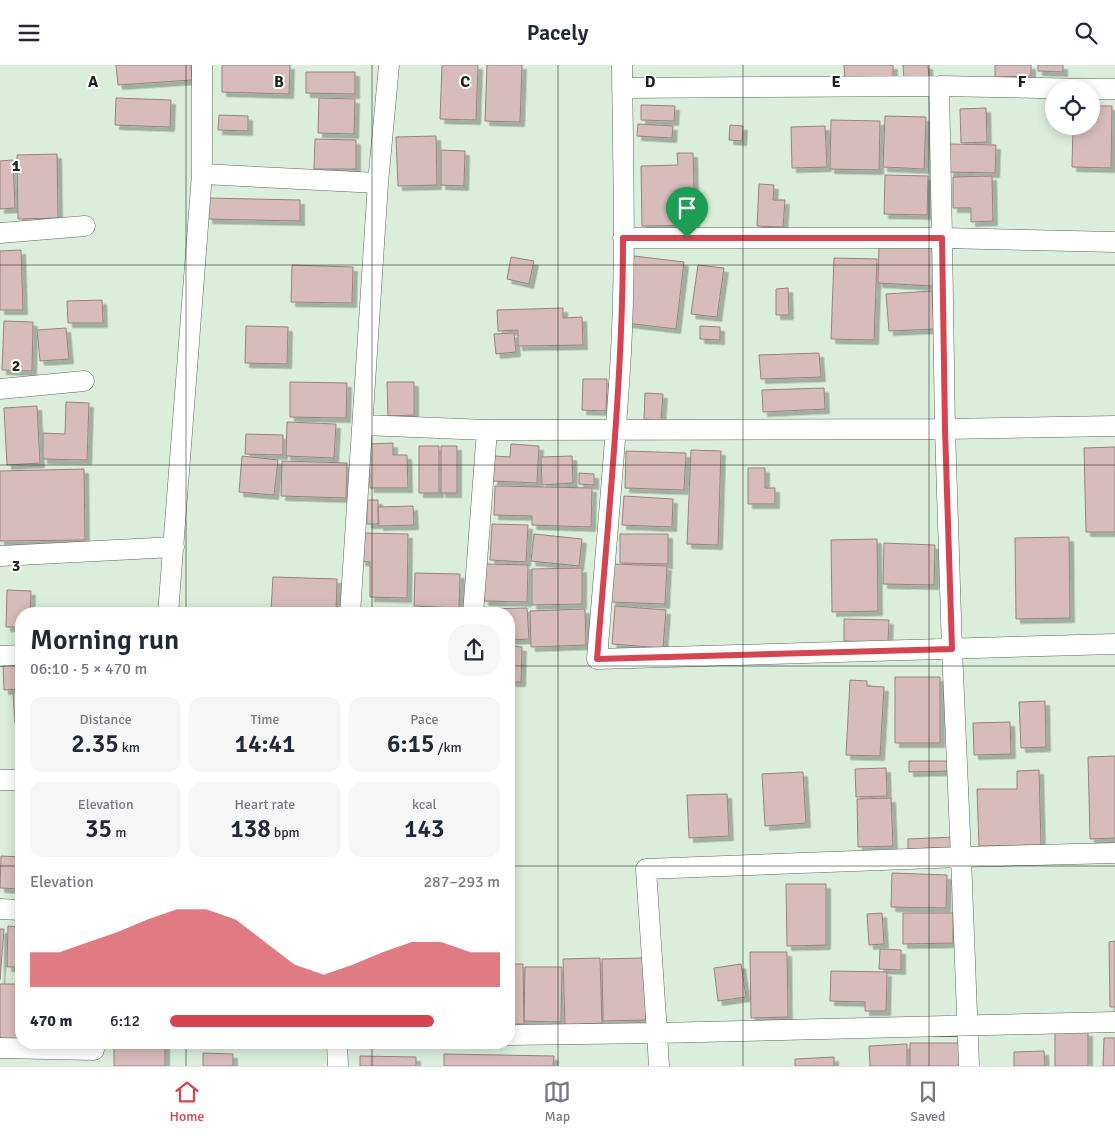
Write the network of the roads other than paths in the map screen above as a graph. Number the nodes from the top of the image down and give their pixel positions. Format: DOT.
graph roads {
  1 [pos="202,65"];
  2 [pos="389,65"];
  3 [pos="622,65"];
  4 [pos="939,86"];
  5 [pos="1045,88"];
  6 [pos="622,89"];
  7 [pos="1100,89"];
  8 [pos="1115,89"];
  9 [pos="202,174"];
  10 [pos="378,183"];
  11 [pos="85,226"];
  12 [pos="0,233"];
  13 [pos="623,238"];
  14 [pos="942,238"];
  15 [pos="1115,242"];
  16 [pos="84,381"];
  17 [pos="0,389"];
  18 [pos="363,425"];
  19 [pos="1115,426"];
  20 [pos="945,429"];
  21 [pos="488,430"];
  22 [pos="616,430"];
  23 [pos="174,547"];
  24 [pos="0,556"];
  25 [pos="169,607"];
  26 [pos="350,607"];
  27 [pos="474,607"];
  28 [pos="1115,644"];
  29 [pos="952,649"];
  30 [pos="15,655"];
  31 [pos="0,656"];
  32 [pos="0,780"];
  33 [pos="15,780"];
  34 [pos="1115,853"];
  35 [pos="961,857"];
  36 [pos="0,909"];
  37 [pos="15,910"];
  38 [pos="1115,1022"];
  39 [pos="968,1025"];
  40 [pos="658,1033"];
  41 [pos="515,1035"];
  42 [pos="0,1048"];
  43 [pos="15,1049"];
  44 [pos="19,1049"];
  45 [pos="337,1049"];
  46 [pos="94,1053"];
  47 [pos="338,1066"];
  48 [pos="659,1066"];
  49 [pos="969,1066"];
  1 -- 9 [label="street"];
  2 -- 10 [label="street"];
  3 -- 6 [label="street"];
  4 -- 5 [label="street"];
  4 -- 6 [label="street"];
  4 -- 14 [label="street"];
  6 -- 13 [label="street"];
  7 -- 8 [label="street"];
  9 -- 10 [label="street"];
  9 -- 23 [label="street"];
  10 -- 18 [label="street"];
  11 -- 12 [label="street"];
  13 -- 14 [label="street"];
  13 -- 22 [label="street"];
  14 -- 15 [label="street"];
  14 -- 20 [label="street"];
  16 -- 17 [label="street"];
  18 -- 21 [label="street"];
  18 -- 26 [label="street"];
  19 -- 20 [label="street"];
  20 -- 22 [label="street"];
  20 -- 29 [label="street"];
  21 -- 22 [label="street"];
  21 -- 27 [label="street"];
  22 -- 29 [label="street"];
  23 -- 24 [label="street"];
  23 -- 25 [label="street"];
  28 -- 29 [label="street"];
  29 -- 35 [label="street"];
  30 -- 31 [label="street"];
  32 -- 33 [label="street"];
  34 -- 35 [label="street"];
  35 -- 39 [label="street"];
  35 -- 40 [label="street"];
  36 -- 37 [label="street"];
  38 -- 39 [label="street"];
  39 -- 40 [label="street"];
  39 -- 49 [label="street"];
  40 -- 41 [label="street"];
  40 -- 48 [label="street"];
  42 -- 43 [label="street"];
  44 -- 46 [label="street"];
  45 -- 47 [label="street"];
}
